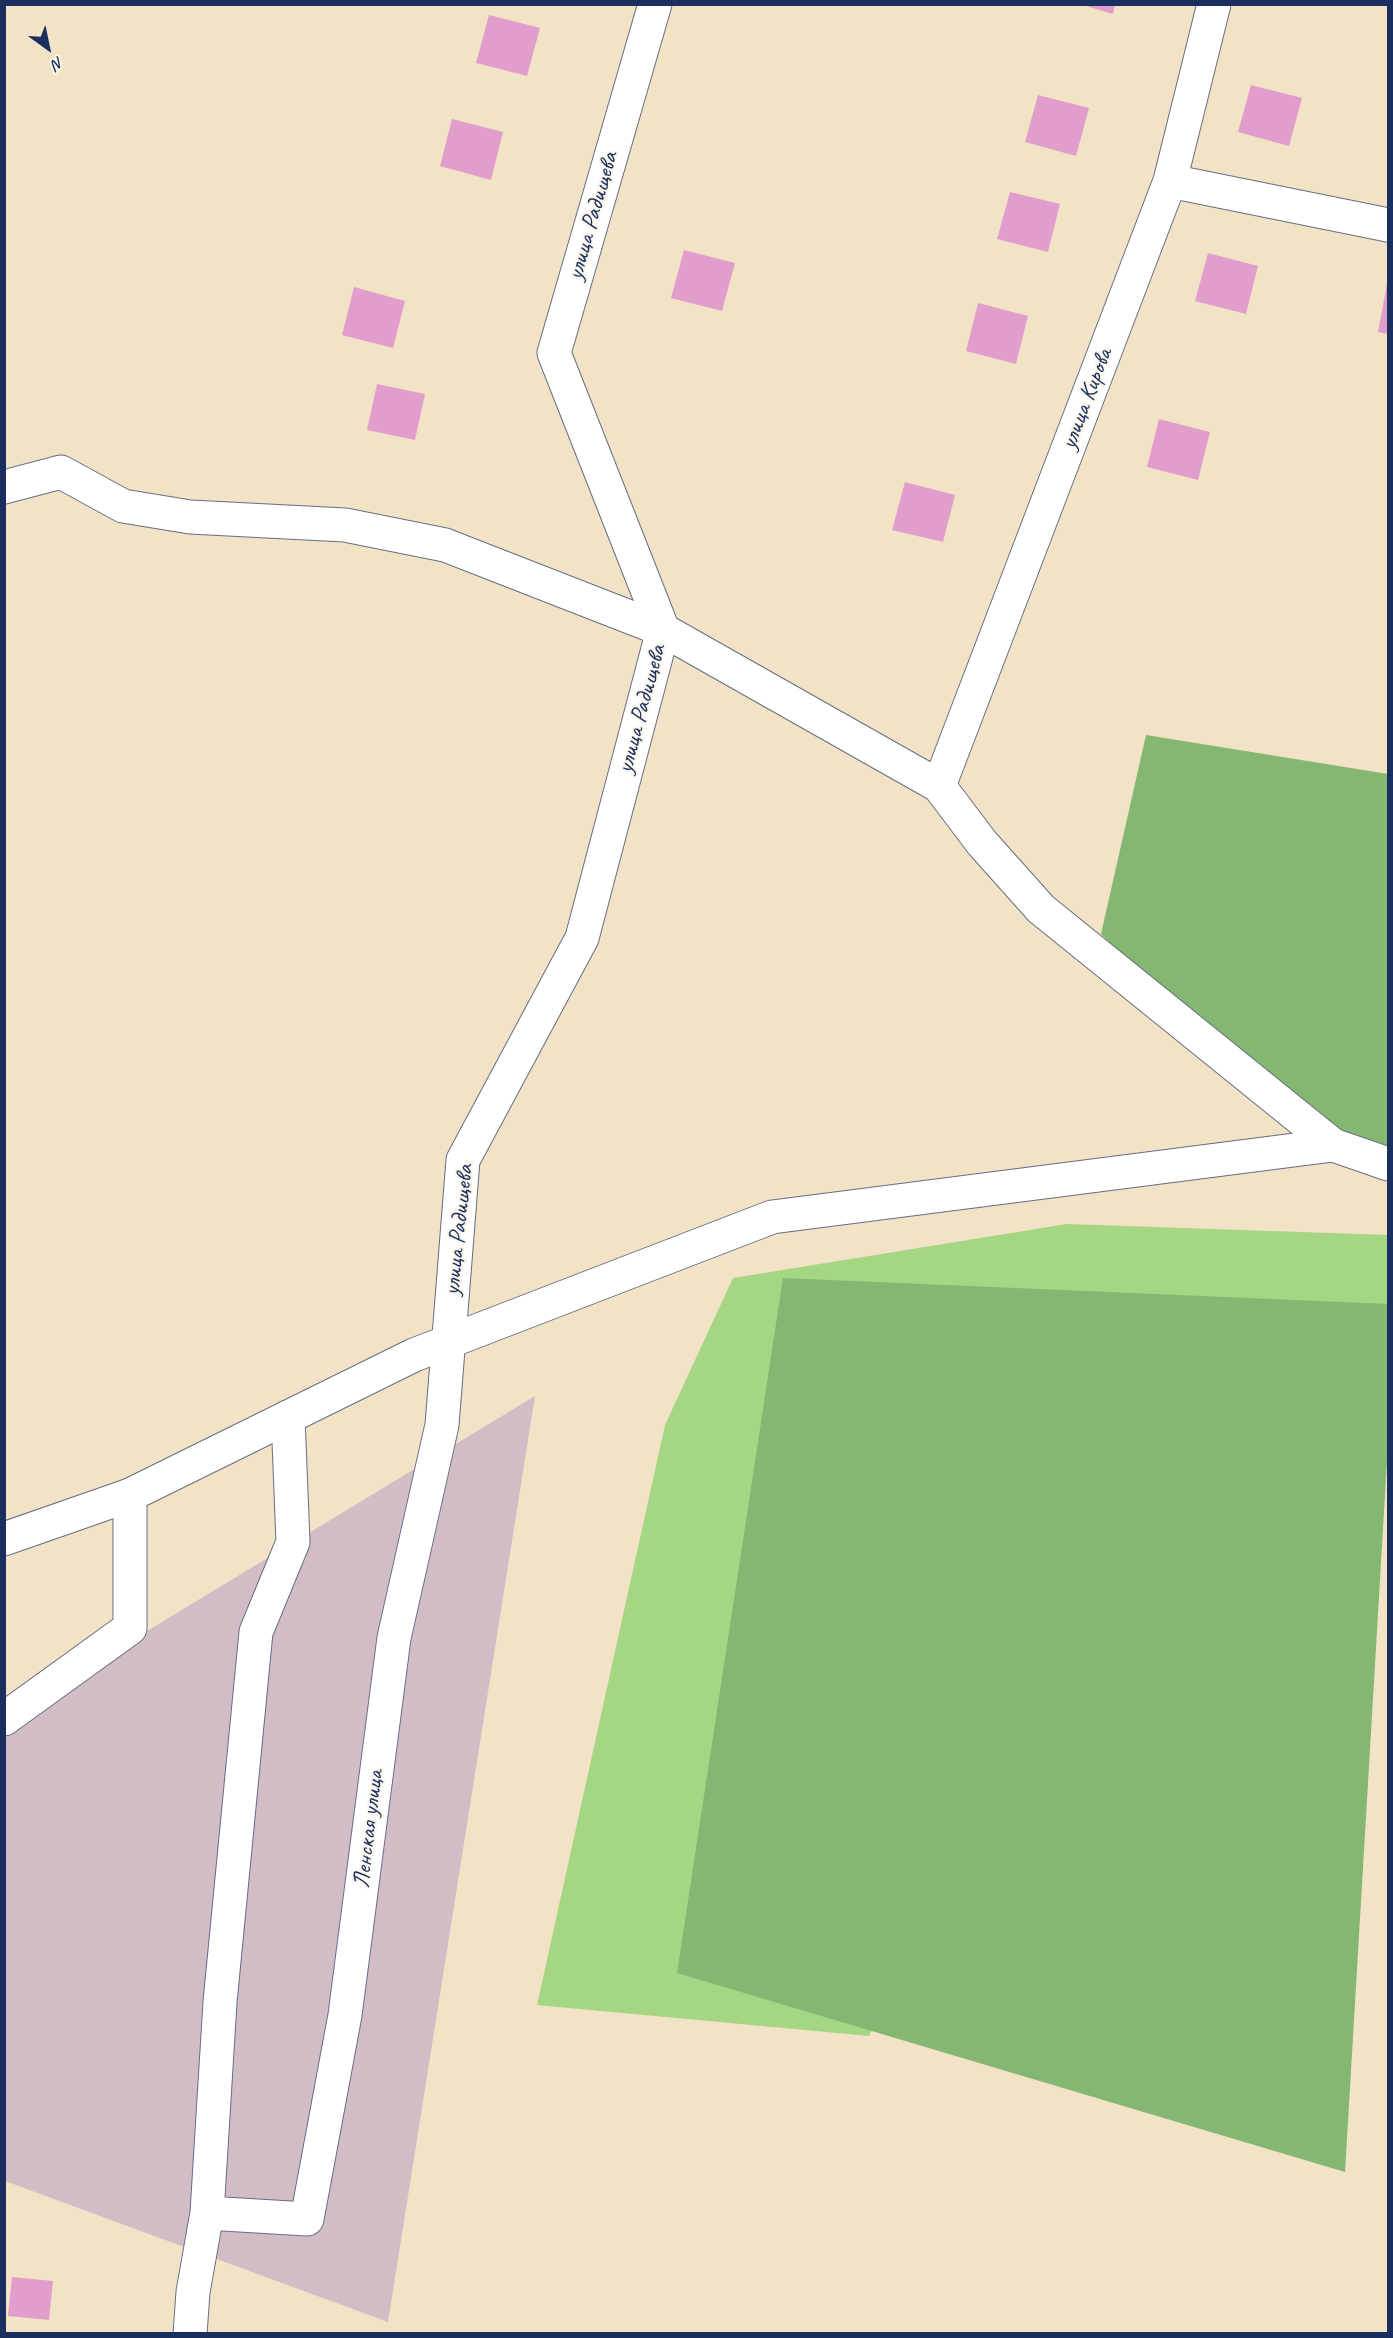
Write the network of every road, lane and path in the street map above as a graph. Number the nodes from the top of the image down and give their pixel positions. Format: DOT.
graph roads {
  1 [pos="655,4"];
  2 [pos="1214,4"];
  3 [pos="1170,181"];
  4 [pos="1389,225"];
  5 [pos="4,487"];
  6 [pos="663,630"];
  7 [pos="939,786"];
  8 [pos="1333,1145"];
  9 [pos="1389,1164"];
  10 [pos="449,1341"];
  11 [pos="288,1417"];
  12 [pos="130,1495"];
  13 [pos="4,1539"];
  14 [pos="4,1719"];
  15 [pos="207,2213"];
  16 [pos="190,2334"];
  1 -- 6 [label="street, улица Радищева"];
  2 -- 3 [label="street, улица Кирова"];
  3 -- 4 [label="street"];
  3 -- 7 [label="street, улица Кирова"];
  5 -- 6 [label="street"];
  6 -- 7 [label="street"];
  6 -- 10 [label="street, улица Радищева"];
  7 -- 8 [label="street"];
  8 -- 9 [label="street"];
  8 -- 10 [label="street"];
  10 -- 11 [label="street"];
  10 -- 15 [label="street, Ленская улица"];
  11 -- 12 [label="street"];
  11 -- 15 [label="street"];
  12 -- 13 [label="street"];
  12 -- 14 [label="street"];
  15 -- 16 [label="street"];
}
